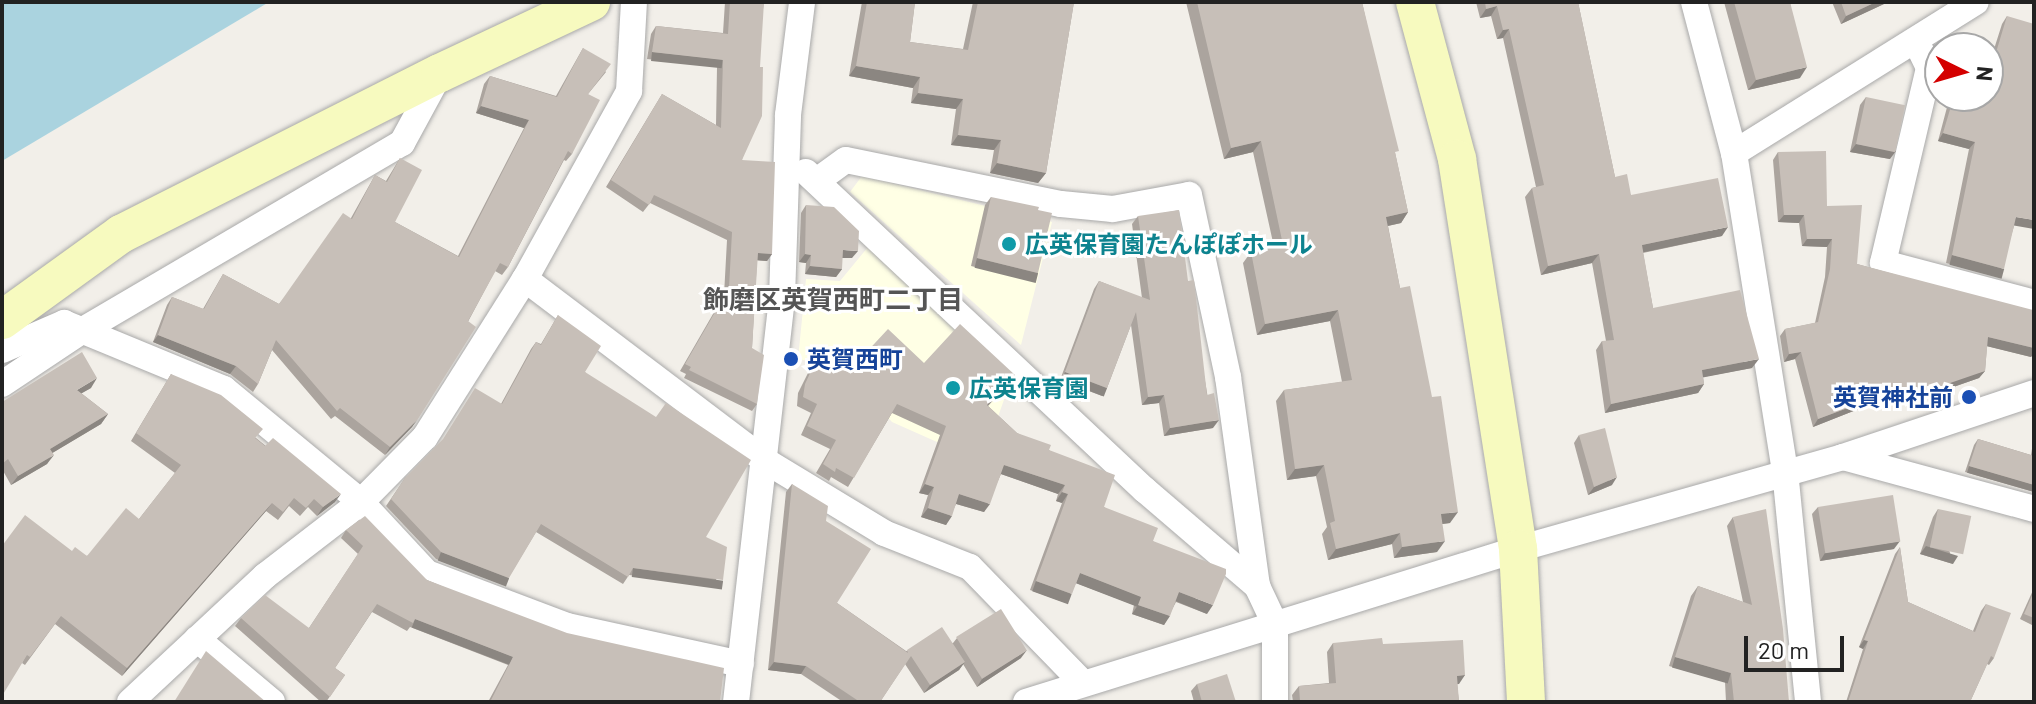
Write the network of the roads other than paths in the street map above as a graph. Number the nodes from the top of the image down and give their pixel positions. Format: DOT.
graph roads {
  1 [pos="591,2"];
  2 [pos="634,2"];
  3 [pos="802,2"];
  4 [pos="1415,2"];
  5 [pos="1694,2"];
  6 [pos="1976,2"];
  7 [pos="1916,41"];
  8 [pos="440,73"];
  9 [pos="1734,153"];
  10 [pos="786,159"];
  11 [pos="818,180"];
  12 [pos="525,279"];
  13 [pos="2034,303"];
  14 [pos="2,320"];
  15 [pos="83,330"];
  16 [pos="2,350"];
  17 [pos="2,384"];
  18 [pos="2034,393"];
  19 [pos="1843,457"];
  20 [pos="764,460"];
  21 [pos="1785,471"];
  22 [pos="361,502"];
  23 [pos="2034,509"];
  24 [pos="1518,549"];
  25 [pos="1257,586"];
  26 [pos="1275,624"];
  27 [pos="197,639"];
  28 [pos="741,664"];
  29 [pos="1082,682"];
  30 [pos="130,702"];
  31 [pos="272,702"];
  32 [pos="736,702"];
  33 [pos="1026,702"];
  34 [pos="1275,702"];
  35 [pos="1526,702"];
  36 [pos="1808,702"];
  1 -- 8 [label="street"];
  2 -- 12 [label="street"];
  3 -- 10 [label="street"];
  4 -- 24 [label="street"];
  5 -- 9 [label="street"];
  6 -- 7 [label="street"];
  7 -- 9 [label="street"];
  7 -- 13 [label="street"];
  8 -- 14 [label="street"];
  8 -- 15 [label="street"];
  9 -- 21 [label="street"];
  10 -- 11 [label="street"];
  10 -- 20 [label="street"];
  11 -- 25 [label="street"];
  11 -- 25 [label="street"];
  12 -- 20 [label="street"];
  12 -- 22 [label="street"];
  15 -- 16 [label="street"];
  15 -- 17 [label="street"];
  15 -- 22 [label="street"];
  18 -- 19 [label="street"];
  19 -- 21 [label="street"];
  19 -- 23 [label="street"];
  20 -- 28 [label="street"];
  20 -- 29 [label="street"];
  21 -- 24 [label="street"];
  21 -- 36 [label="street"];
  22 -- 27 [label="street"];
  22 -- 28 [label="street"];
  24 -- 26 [label="street"];
  24 -- 35 [label="street"];
  25 -- 26 [label="street"];
  26 -- 29 [label="street"];
  26 -- 34 [label="street"];
  27 -- 30 [label="street"];
  27 -- 31 [label="street"];
  28 -- 32 [label="street"];
  29 -- 33 [label="street"];
}
